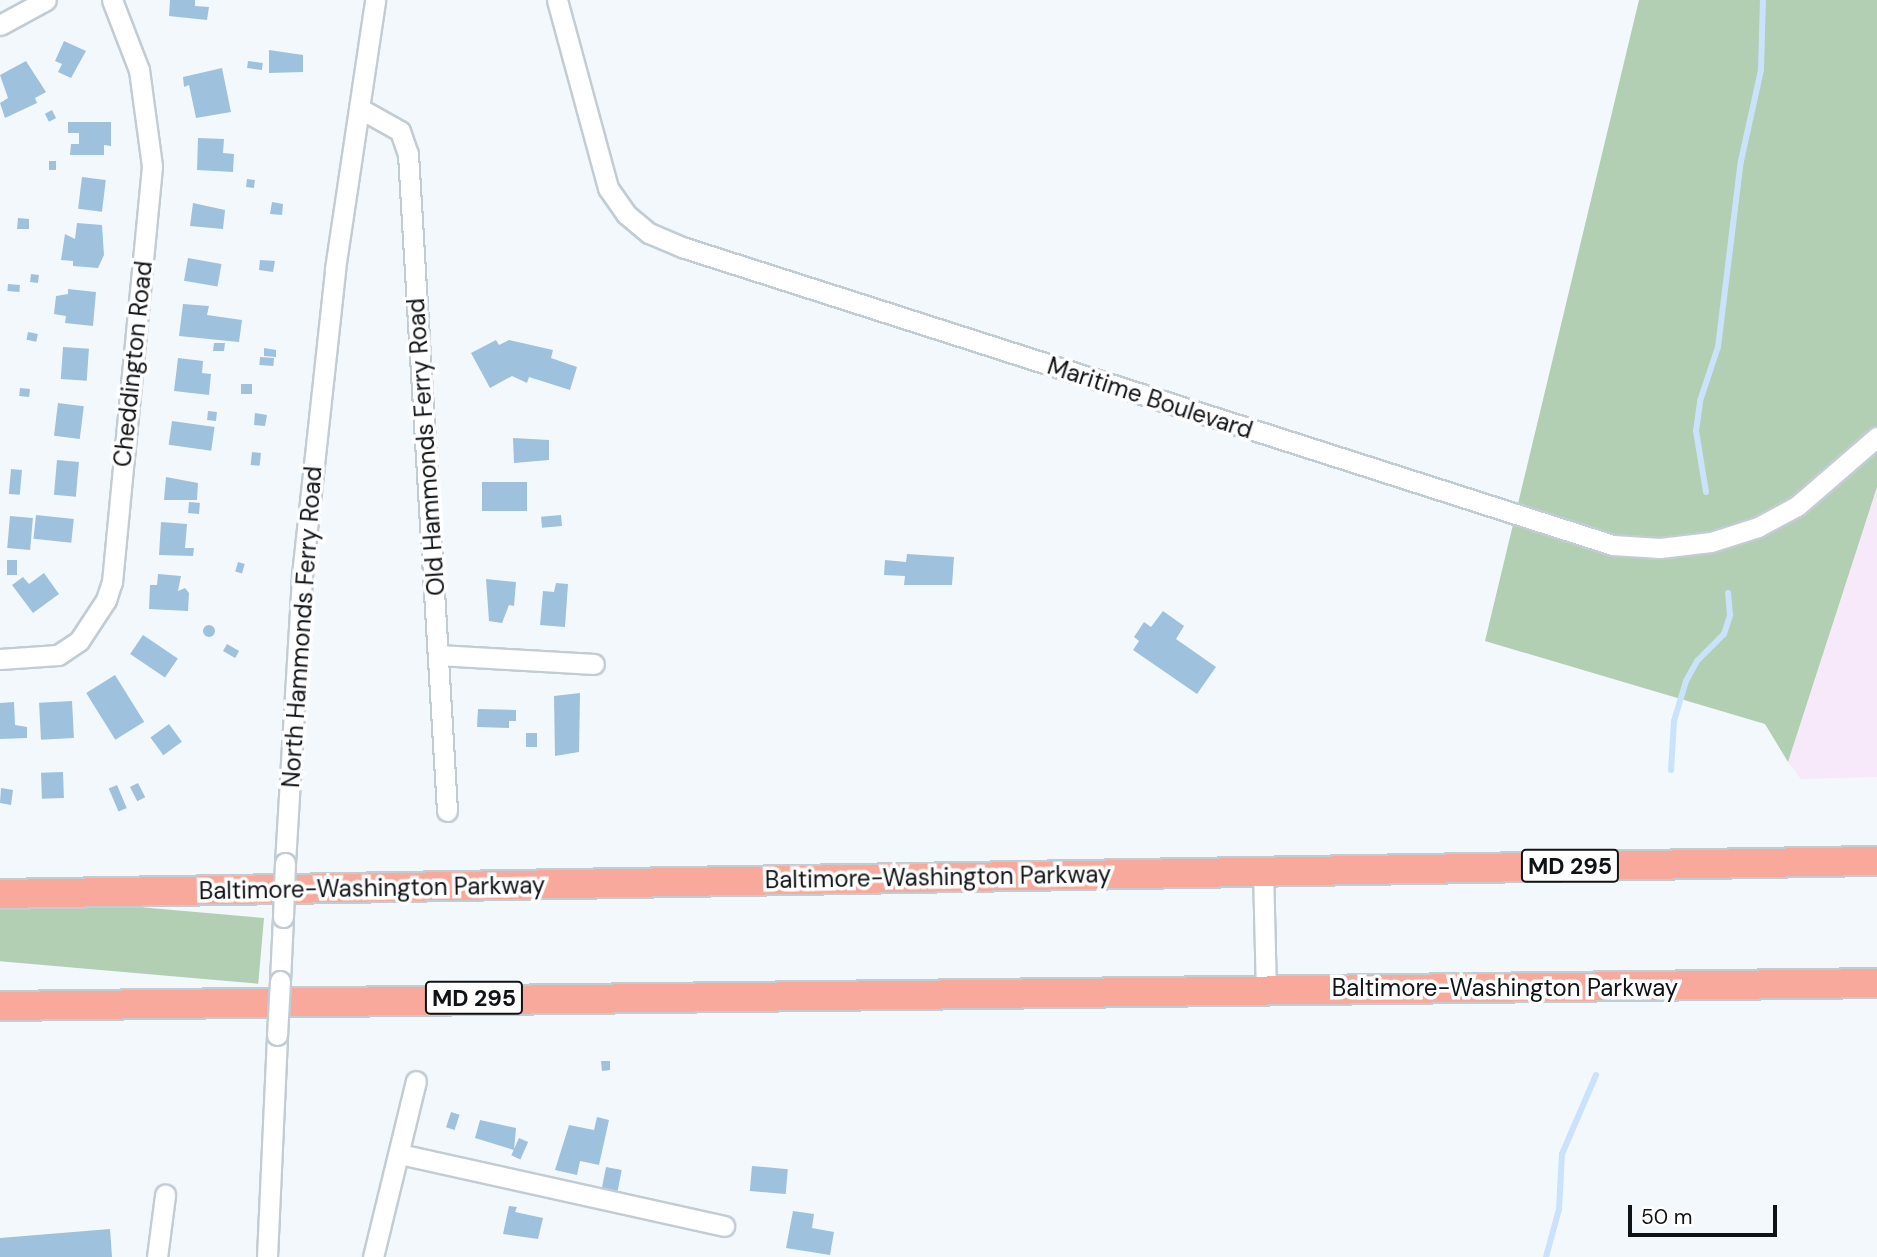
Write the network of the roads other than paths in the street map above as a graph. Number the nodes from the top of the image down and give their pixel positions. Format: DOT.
graph roads {
  1 [pos="46,0"];
  2 [pos="112,0"];
  3 [pos="375,0"];
  4 [pos="557,0"];
  5 [pos="0,25"];
  6 [pos="359,108"];
  7 [pos="1877,437"];
  8 [pos="439,655"];
  9 [pos="0,659"];
  10 [pos="594,664"];
  11 [pos="447,811"];
  12 [pos="1877,861"];
  13 [pos="1263,870"];
  14 [pos="0,894"];
  15 [pos="1877,983"];
  16 [pos="1266,990"];
  17 [pos="0,1006"];
  18 [pos="416,1081"];
  19 [pos="400,1154"];
  20 [pos="165,1195"];
  21 [pos="724,1226"];
  22 [pos="157,1257"];
  23 [pos="267,1257"];
  24 [pos="373,1257"];
  1 -- 5 [label="street"];
  2 -- 9 [label="street, Cheddington Road"];
  3 -- 6 [label="street, North Hammonds Ferry Road"];
  4 -- 7 [label="street, Maritime Boulevard"];
  6 -- 8 [label="street, Old Hammonds Ferry Road"];
  6 -- 23 [label="street, North Hammonds Ferry Road, bridge"];
  8 -- 10 [label="street"];
  8 -- 11 [label="street, Old Hammonds Ferry Road"];
  12 -- 13 [label="highway, Baltimore-Washington Parkway / MD 295"];
  13 -- 14 [label="highway, Baltimore-Washington Parkway / MD 295"];
  13 -- 16 [label="street"];
  15 -- 16 [label="highway, Baltimore-Washington Parkway / MD 295"];
  16 -- 17 [label="highway, Baltimore-Washington Parkway / MD 295"];
  18 -- 19 [label="street"];
  19 -- 21 [label="street"];
  19 -- 24 [label="street"];
  20 -- 22 [label="street"];
}
